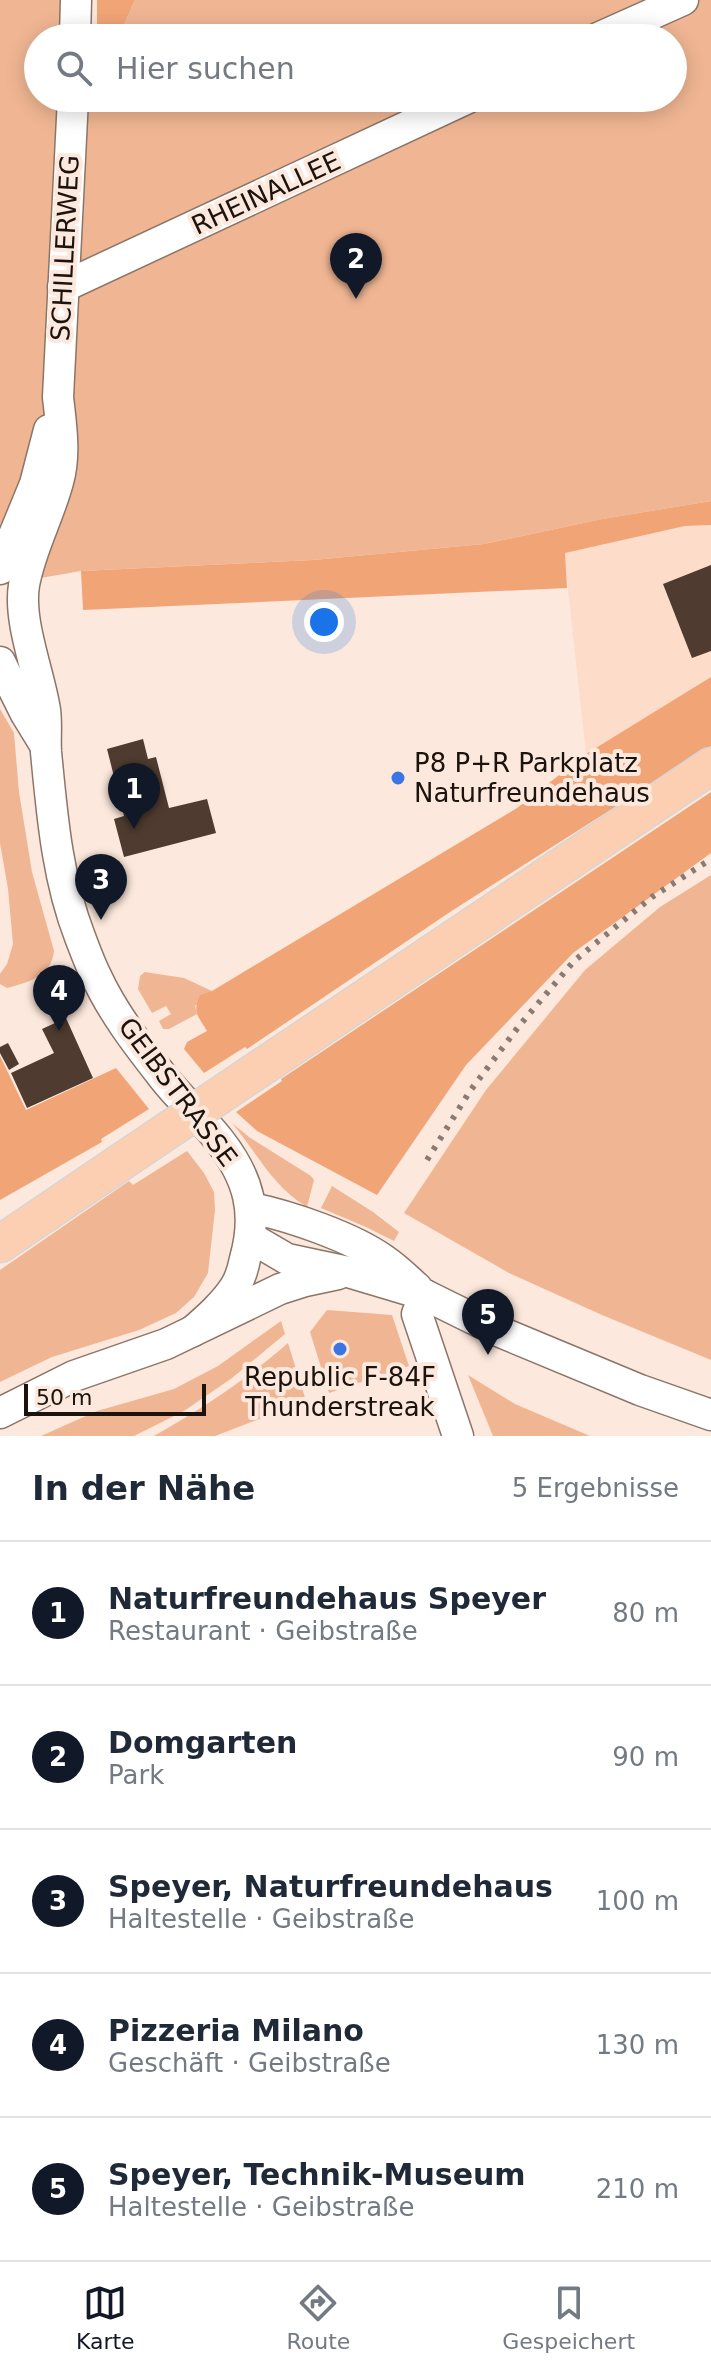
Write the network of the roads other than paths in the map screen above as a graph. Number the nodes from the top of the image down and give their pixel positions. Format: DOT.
graph roads {
  1 [pos="76,0"];
  2 [pos="683,0"];
  3 [pos="75,24"];
  4 [pos="629,24"];
  5 [pos="72,112"];
  6 [pos="438,112"];
  7 [pos="63,287"];
  8 [pos="58,397"];
  9 [pos="0,569"];
  10 [pos="0,610"];
  11 [pos="10,667"];
  12 [pos="711,766"];
  13 [pos="105,1172"];
  14 [pos="0,1219"];
  15 [pos="251,1223"];
  16 [pos="0,1244"];
  17 [pos="348,1272"];
  18 [pos="425,1295"];
  19 [pos="193,1331"];
  20 [pos="0,1413"];
  21 [pos="711,1415"];
  22 [pos="458,1436"];
  1 -- 3 [label="street"];
  2 -- 4 [label="street"];
  5 -- 7 [label="street, SCHILLERWEG"];
  6 -- 7 [label="street, RHEINALLEE"];
  7 -- 8 [label="street, SCHILLERWEG"];
  8 -- 9 [label="street, SCHILLERWEG"];
  8 -- 11 [label="street, SCHILLERWEG"];
  10 -- 11 [label="street, GEIBSTRASSE"];
  11 -- 15 [label="street, GEIBSTRASSE"];
  12 -- 13 [label="main road, bridge"];
  13 -- 14 [label="main road"];
  13 -- 16 [label="main road"];
  15 -- 17 [label="street"];
  15 -- 18 [label="street"];
  15 -- 19 [label="street"];
  17 -- 18 [label="street"];
  17 -- 19 [label="street"];
  18 -- 21 [label="street"];
  18 -- 22 [label="street"];
  19 -- 20 [label="street"];
}
